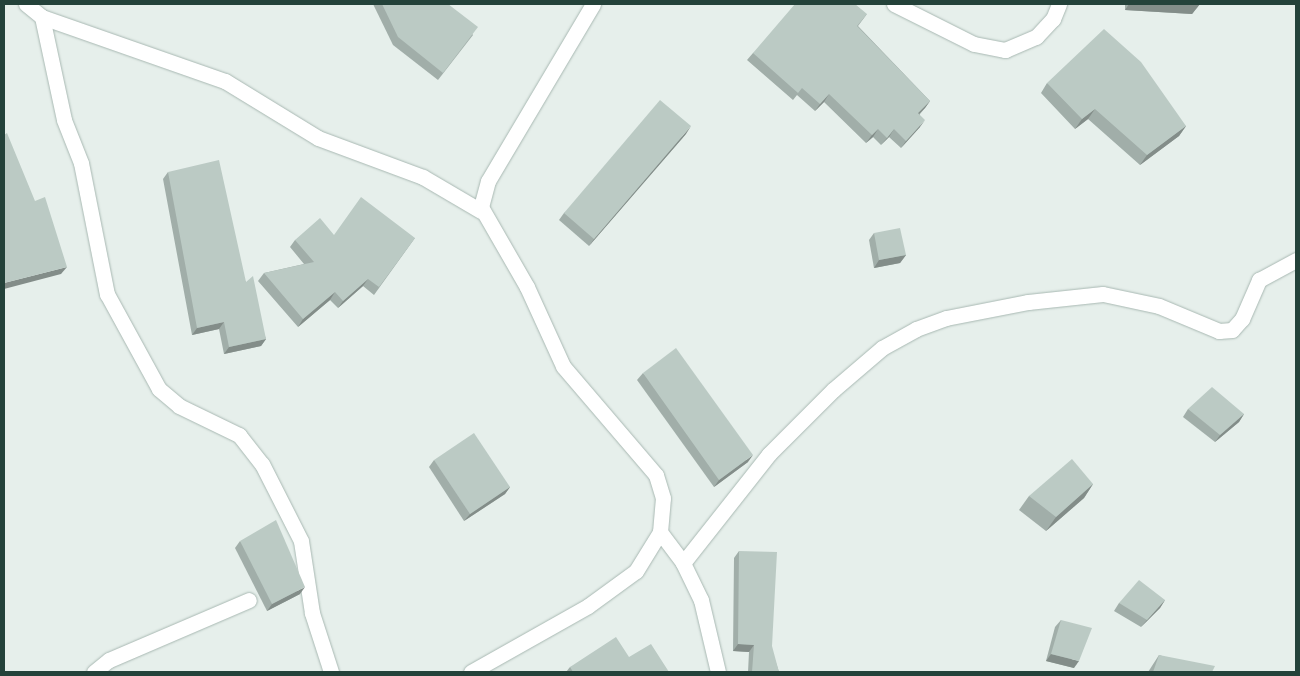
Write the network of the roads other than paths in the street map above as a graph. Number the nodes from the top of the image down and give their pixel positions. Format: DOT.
graph roads {
  1 [pos="26,4"];
  2 [pos="593,4"];
  3 [pos="894,4"];
  4 [pos="1059,4"];
  5 [pos="42,17"];
  6 [pos="481,211"];
  7 [pos="1296,260"];
  8 [pos="660,532"];
  9 [pos="683,563"];
  10 [pos="249,600"];
  11 [pos="94,672"];
  12 [pos="331,672"];
  13 [pos="471,672"];
  14 [pos="718,672"];
  1 -- 5 [label="street"];
  2 -- 6 [label="street"];
  3 -- 4 [label="street"];
  5 -- 6 [label="street"];
  5 -- 12 [label="street"];
  6 -- 8 [label="street"];
  7 -- 9 [label="street"];
  8 -- 9 [label="street"];
  8 -- 13 [label="street"];
  9 -- 14 [label="street"];
  10 -- 11 [label="street"];
}
